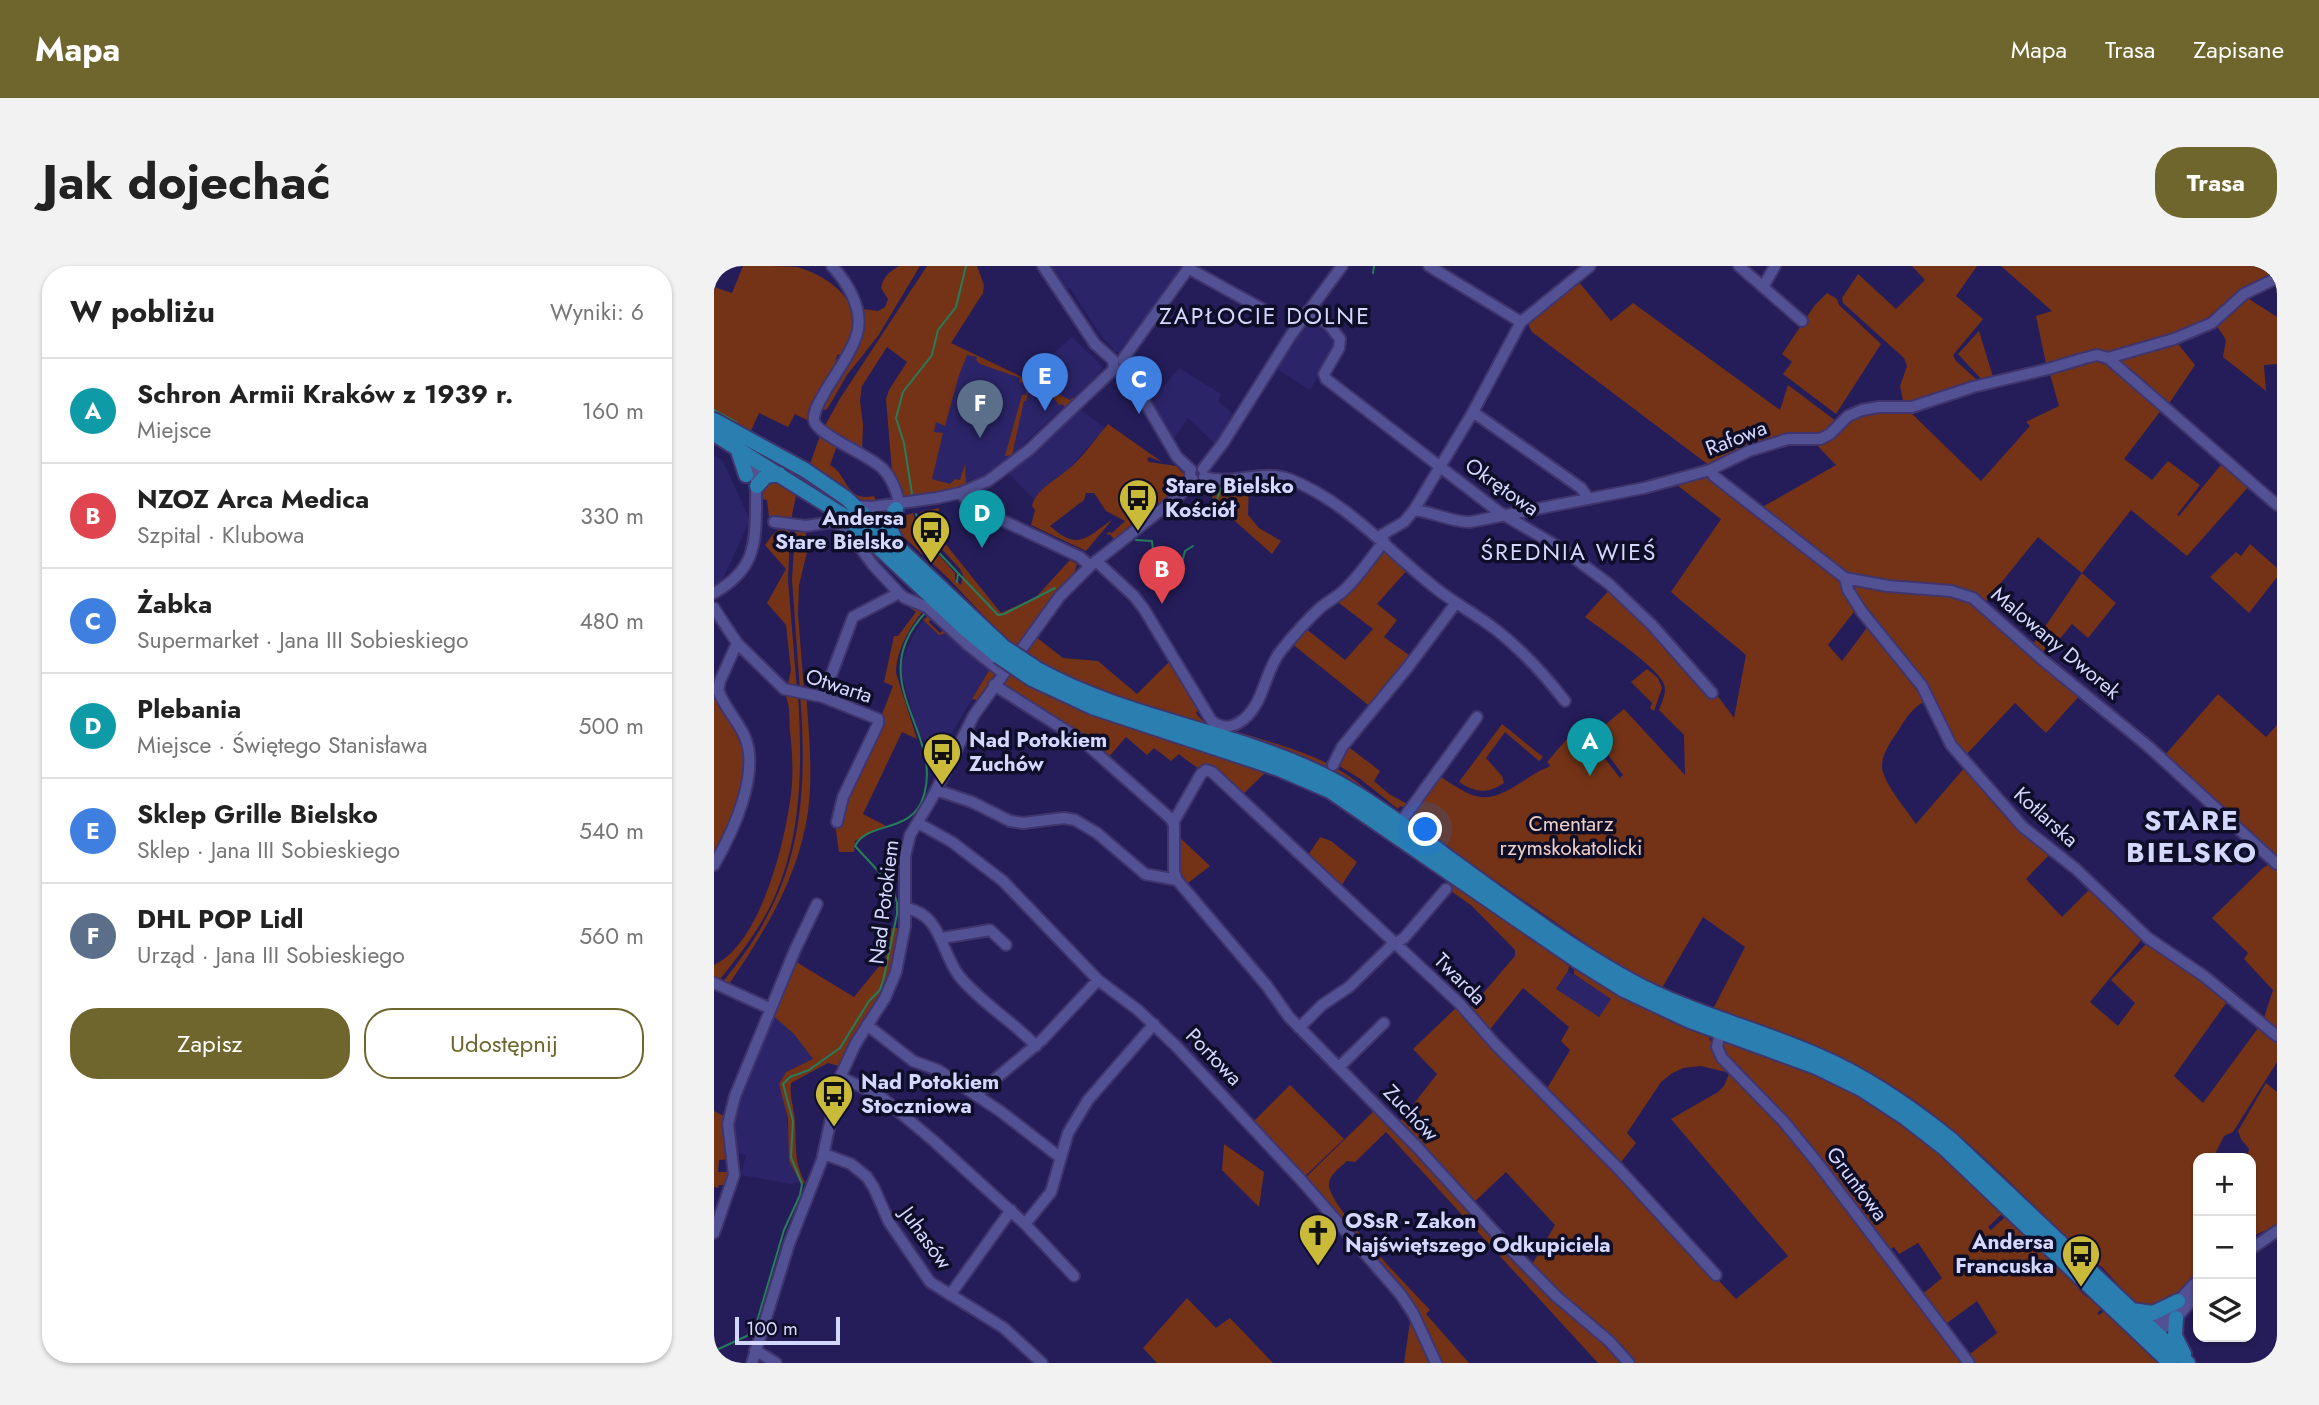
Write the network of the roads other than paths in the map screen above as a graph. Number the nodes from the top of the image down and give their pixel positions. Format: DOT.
graph roads {
  1 [pos="832,266"];
  2 [pos="1043,266"];
  3 [pos="1342,266"];
  4 [pos="1429,266"];
  5 [pos="1739,266"];
  6 [pos="1775,266"];
  7 [pos="1189,267"];
  8 [pos="1583,268"];
  9 [pos="2277,278"];
  10 [pos="1763,287"];
  11 [pos="1264,310"];
  12 [pos="1309,310"];
  13 [pos="1802,321"];
  14 [pos="1521,322"];
  15 [pos="2108,358"];
  16 [pos="1118,364"];
  17 [pos="1473,412"];
  18 [pos="714,420"];
  19 [pos="714,434"];
  20 [pos="740,442"];
  21 [pos="770,450"];
  22 [pos="753,458"];
  23 [pos="1439,466"];
  24 [pos="1710,470"];
  25 [pos="779,474"];
  26 [pos="1198,474"];
  27 [pos="746,475"];
  28 [pos="757,486"];
  29 [pos="960,493"];
  30 [pos="1589,499"];
  31 [pos="756,503"];
  32 [pos="2277,505"];
  33 [pos="880,506"];
  34 [pos="897,506"];
  35 [pos="1414,510"];
  36 [pos="850,511"];
  37 [pos="867,516"];
  38 [pos="1507,516"];
  39 [pos="774,522"];
  40 [pos="866,533"];
  41 [pos="1381,539"];
  42 [pos="902,551"];
  43 [pos="1093,564"];
  44 [pos="1845,578"];
  45 [pos="714,593"];
  46 [pos="899,593"];
  47 [pos="1456,603"];
  48 [pos="714,608"];
  49 [pos="737,643"];
  50 [pos="1001,652"];
  51 [pos="1003,673"];
  52 [pos="1036,674"];
  53 [pos="993,685"];
  54 [pos="1712,693"];
  55 [pos="823,697"];
  56 [pos="1565,701"];
  57 [pos="1477,717"];
  58 [pos="1333,765"];
  59 [pos="936,790"];
  60 [pos="1174,821"];
  61 [pos="837,822"];
  62 [pos="918,822"];
  63 [pos="1400,823"];
  64 [pos="2277,864"];
  65 [pos="714,865"];
  66 [pos="1177,880"];
  67 [pos="1446,889"];
  68 [pos="817,904"];
  69 [pos="906,908"];
  70 [pos="942,938"];
  71 [pos="1396,943"];
  72 [pos="1006,946"];
  73 [pos="1098,980"];
  74 [pos="714,983"];
  75 [pos="771,1009"];
  76 [pos="1384,1023"];
  77 [pos="1154,1024"];
  78 [pos="867,1025"];
  79 [pos="1299,1028"];
  80 [pos="1720,1032"];
  81 [pos="2277,1036"];
  82 [pos="1036,1046"];
  83 [pos="1339,1067"];
  84 [pos="840,1077"];
  85 [pos="976,1095"];
  86 [pos="824,1154"];
  87 [pos="1061,1158"];
  88 [pos="1010,1210"];
  89 [pos="1026,1224"];
  90 [pos="2040,1230"];
  91 [pos="2277,1230"];
  92 [pos="714,1233"];
  93 [pos="2256,1239"];
  94 [pos="2256,1245"];
  95 [pos="1716,1275"];
  96 [pos="1074,1276"];
  97 [pos="2193,1285"];
  98 [pos="950,1295"];
  99 [pos="2193,1299"];
  100 [pos="2178,1301"];
  101 [pos="2131,1310"];
  102 [pos="2176,1318"];
  103 [pos="2152,1335"];
  104 [pos="755,1350"];
  105 [pos="752,1363"];
  106 [pos="776,1363"];
  107 [pos="1042,1363"];
  108 [pos="1436,1363"];
  109 [pos="1629,1363"];
  110 [pos="1969,1363"];
  111 [pos="2170,1363"];
  112 [pos="2190,1363"];
  1 -- 34 [label="street"];
  2 -- 16 [label="street"];
  3 -- 12 [label="street, Nad Potokiem"];
  4 -- 14 [label="street"];
  5 -- 10 [label="street"];
  6 -- 10 [label="street"];
  7 -- 11 [label="street"];
  7 -- 16 [label="street"];
  8 -- 14 [label="street"];
  9 -- 15 [label="street, Rafowa"];
  10 -- 13 [label="street"];
  12 -- 23 [label="street, Okrętowa"];
  12 -- 26 [label="street, Nad Potokiem"];
  14 -- 17 [label="street"];
  15 -- 24 [label="street, Rafowa"];
  15 -- 32 [label="street"];
  16 -- 26 [label="street"];
  16 -- 29 [label="street"];
  17 -- 23 [label="street"];
  17 -- 30 [label="street"];
  18 -- 20 [label="main road"];
  19 -- 20 [label="main road"];
  20 -- 21 [label="main road"];
  20 -- 22 [label="main road"];
  20 -- 27 [label="main road"];
  21 -- 22 [label="street"];
  21 -- 36 [label="main road"];
  22 -- 25 [label="main road"];
  22 -- 27 [label="street"];
  22 -- 28 [label="street"];
  23 -- 35 [label="street"];
  23 -- 38 [label="street, Okrętowa"];
  24 -- 30 [label="street, Rafowa"];
  24 -- 44 [label="street, Malowany Dworek"];
  25 -- 28 [label="main road"];
  25 -- 36 [label="main road"];
  26 -- 41 [label="street"];
  26 -- 43 [label="street, Nad Potokiem"];
  27 -- 31 [label="street"];
  28 -- 31 [label="street"];
  29 -- 34 [label="street"];
  29 -- 43 [label="street"];
  30 -- 38 [label="street, Rafowa"];
  31 -- 45 [label="street"];
  33 -- 34 [label="street"];
  33 -- 36 [label="street"];
  33 -- 37 [label="street"];
  34 -- 37 [label="street"];
  34 -- 42 [label="main road"];
  35 -- 38 [label="street, Rafowa"];
  35 -- 41 [label="street"];
  36 -- 37 [label="main road"];
  36 -- 40 [label="main road"];
  37 -- 40 [label="street"];
  37 -- 42 [label="main road"];
  38 -- 54 [label="street, Okrętowa"];
  39 -- 46 [label="street"];
  40 -- 50 [label="main road"];
  41 -- 43 [label="street"];
  41 -- 47 [label="street"];
  42 -- 50 [label="main road"];
  43 -- 51 [label="street, Nad Potokiem"];
  44 -- 64 [label="street, Malowany Dworek"];
  44 -- 81 [label="street, Kotlarska"];
  46 -- 51 [label="street"];
  46 -- 55 [label="street"];
  47 -- 56 [label="street"];
  47 -- 58 [label="street"];
  48 -- 49 [label="street, Otwarta"];
  49 -- 55 [label="street, Otwarta"];
  49 -- 65 [label="street"];
  50 -- 52 [label="main road, bridge"];
  51 -- 53 [label="street, Nad Potokiem"];
  52 -- 63 [label="main road"];
  52 -- 80 [label="main road"];
  53 -- 59 [label="street, Nad Potokiem"];
  53 -- 60 [label="street"];
  55 -- 61 [label="street, Otwarta"];
  57 -- 63 [label="street"];
  59 -- 62 [label="street, Nad Potokiem"];
  59 -- 66 [label="street"];
  60 -- 66 [label="street"];
  60 -- 71 [label="street, Twarda"];
  62 -- 69 [label="street, Nad Potokiem"];
  62 -- 73 [label="street, Portowa"];
  63 -- 90 [label="main road"];
  66 -- 79 [label="street, Zuchów"];
  67 -- 71 [label="street"];
  68 -- 75 [label="street"];
  69 -- 70 [label="street"];
  69 -- 78 [label="street, Nad Potokiem"];
  70 -- 72 [label="street"];
  70 -- 82 [label="street"];
  71 -- 79 [label="street"];
  71 -- 95 [label="street, Twarda"];
  73 -- 77 [label="street, Portowa"];
  73 -- 82 [label="street"];
  74 -- 75 [label="street"];
  75 -- 92 [label="street"];
  76 -- 83 [label="street"];
  77 -- 87 [label="street"];
  77 -- 108 [label="street, Portowa"];
  78 -- 84 [label="street, Nad Potokiem"];
  78 -- 85 [label="street"];
  79 -- 83 [label="street, Zuchów"];
  80 -- 90 [label="main road"];
  80 -- 110 [label="street, Gruntowa"];
  82 -- 85 [label="street"];
  83 -- 109 [label="street, Zuchów"];
  84 -- 86 [label="street, Nad Potokiem"];
  84 -- 88 [label="street"];
  85 -- 87 [label="street"];
  86 -- 98 [label="street, Juhasów"];
  86 -- 104 [label="street, Nad Potokiem"];
  87 -- 89 [label="street"];
  88 -- 89 [label="street"];
  88 -- 98 [label="street"];
  89 -- 96 [label="street"];
  90 -- 101 [label="main road"];
  90 -- 103 [label="main road"];
  91 -- 93 [label="street"];
  91 -- 94 [label="street"];
  97 -- 100 [label="street"];
  98 -- 107 [label="street, Juhasów"];
  99 -- 102 [label="street"];
  100 -- 101 [label="main road"];
  100 -- 103 [label="street"];
  101 -- 103 [label="main road"];
  102 -- 103 [label="street"];
  102 -- 112 [label="main road"];
  103 -- 111 [label="main road"];
  103 -- 112 [label="main road"];
  104 -- 105 [label="street, Nad Potokiem"];
  104 -- 106 [label="street"];
}
